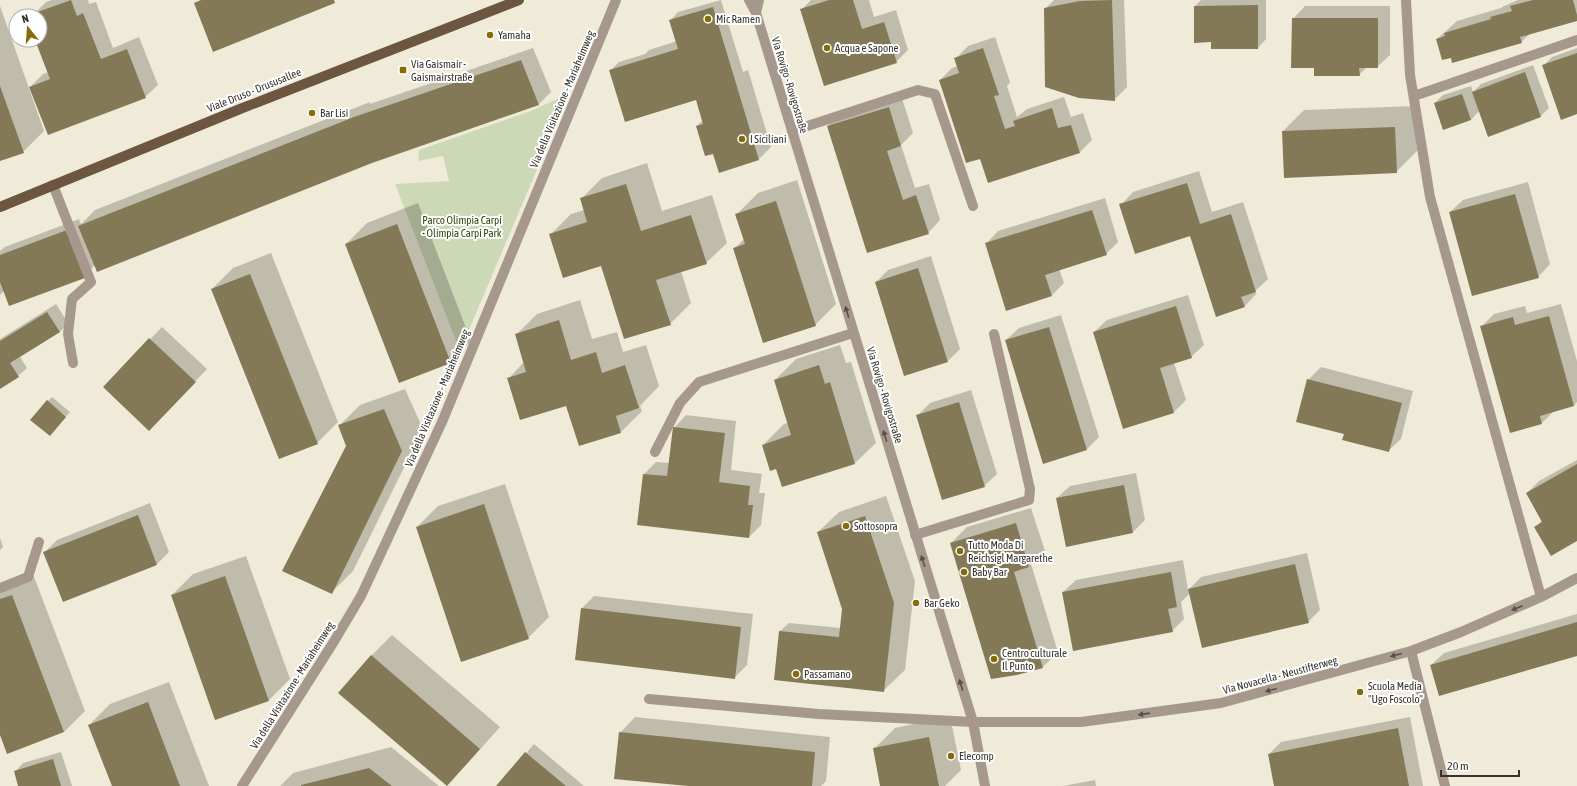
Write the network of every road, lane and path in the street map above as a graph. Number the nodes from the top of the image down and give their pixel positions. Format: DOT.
graph roads {
  1 [pos="519,0"];
  2 [pos="616,0"];
  3 [pos="749,0"];
  4 [pos="759,0"];
  5 [pos="1406,0"];
  6 [pos="756,13"];
  7 [pos="1577,40"];
  8 [pos="1414,96"];
  9 [pos="792,131"];
  10 [pos="53,185"];
  11 [pos="973,206"];
  12 [pos="0,207"];
  13 [pos="853,333"];
  14 [pos="994,334"];
  15 [pos="72,362"];
  16 [pos="655,452"];
  17 [pos="915,535"];
  18 [pos="39,542"];
  19 [pos="1577,578"];
  20 [pos="0,588"];
  21 [pos="1542,597"];
  22 [pos="1411,651"];
  23 [pos="649,698"];
  24 [pos="973,722"];
  25 [pos="242,786"];
  26 [pos="985,786"];
  27 [pos="1446,786"];
  1 -- 10 [label="main road, Viale Druso - Drususallee"];
  2 -- 25 [label="street, Via della Visitazione - Mariaheimweg"];
  3 -- 6 [label="street, Via Rovigo - Rovigostraße"];
  4 -- 6 [label="street, Via Rovigo - Rovigostraße"];
  5 -- 8 [label="street"];
  6 -- 9 [label="street, Via Rovigo - Rovigostraße"];
  7 -- 8 [label="street"];
  8 -- 21 [label="street"];
  9 -- 11 [label="street"];
  13 -- 9 [label="street, Via Rovigo - Rovigostraße, one-way"];
  10 -- 12 [label="main road, Viale Druso - Drususallee"];
  10 -- 15 [label="street"];
  13 -- 16 [label="street"];
  17 -- 13 [label="street, Via Rovigo - Rovigostraße, one-way"];
  14 -- 17 [label="street"];
  24 -- 17 [label="street, Via Rovigo - Rovigostraße, one-way"];
  18 -- 20 [label="street"];
  19 -- 21 [label="street, Via Novacella - Neustifterweg"];
  21 -- 22 [label="street, Via Novacella - Neustifterweg, one-way"];
  22 -- 24 [label="street, Via Novacella - Neustifterweg, one-way"];
  22 -- 27 [label="street"];
  23 -- 24 [label="street, Via Novacella - Neustifterweg"];
  24 -- 26 [label="street, Via Rovigo - Rovigostraße"];
}
